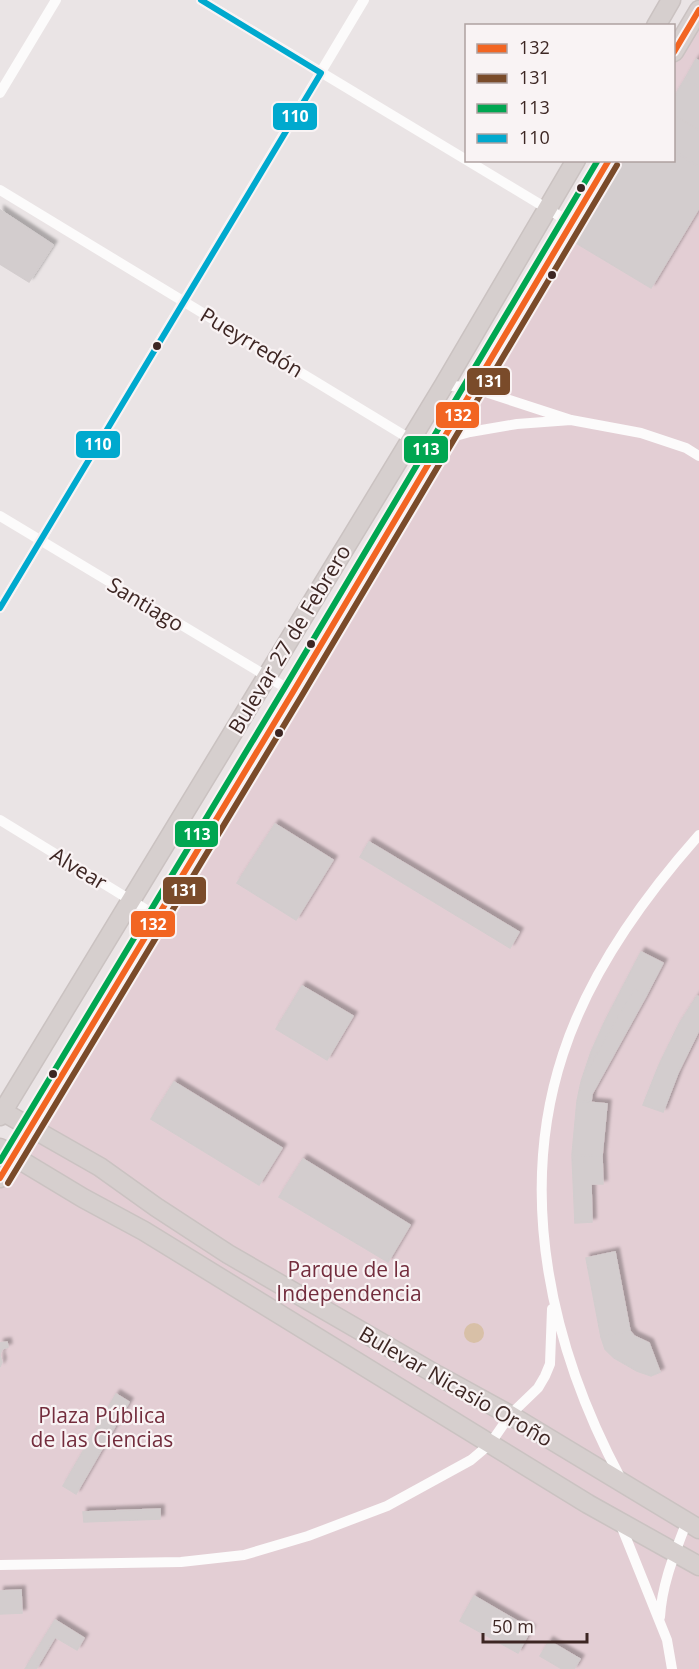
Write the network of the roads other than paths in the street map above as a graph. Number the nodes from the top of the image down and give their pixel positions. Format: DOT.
graph roads {
  1 [pos="56,0"];
  2 [pos="201,0"];
  3 [pos="364,0"];
  4 [pos="670,0"];
  5 [pos="699,10"];
  6 [pos="657,24"];
  7 [pos="675,50"];
  8 [pos="321,73"];
  9 [pos="0,93"];
  10 [pos="465,160"];
  11 [pos="469,162"];
  12 [pos="575,162"];
  13 [pos="608,162"];
  14 [pos="0,190"];
  15 [pos="547,209"];
  16 [pos="571,224"];
  17 [pos="184,301"];
  18 [pos="444,385"];
  19 [pos="473,388"];
  20 [pos="571,420"];
  21 [pos="410,439"];
  22 [pos="441,440"];
  23 [pos="699,456"];
  24 [pos="0,516"];
  25 [pos="40,540"];
  26 [pos="0,608"];
  27 [pos="267,676"];
  28 [pos="293,692"];
  29 [pos="0,820"];
  30 [pos="699,835"];
  31 [pos="131,899"];
  32 [pos="158,917"];
  33 [pos="1,1113"];
  34 [pos="30,1127"];
  35 [pos="6,1152"];
  36 [pos="0,1178"];
  37 [pos="553,1303"];
  38 [pos="510,1415"];
  39 [pos="490,1444"];
  40 [pos="622,1482"];
  41 [pos="620,1522"];
  42 [pos="693,1525"];
  43 [pos="675,1553"];
  44 [pos="0,1565"];
  45 [pos="699,1566"];
  46 [pos="660,1620"];
  47 [pos="672,1669"];
  1 -- 9 [label="street"];
  2 -- 8 [label="street"];
  3 -- 8 [label="street"];
  4 -- 6 [label="main road"];
  5 -- 7 [label="main road"];
  8 -- 10 [label="street"];
  8 -- 17 [label="street"];
  11 -- 15 [label="street"];
  12 -- 15 [label="main road, Bulevar 27 de Febrero"];
  13 -- 16 [label="main road, Bulevar 27 de Febrero"];
  14 -- 17 [label="street, Pueyrredón"];
  15 -- 16 [label="street"];
  15 -- 18 [label="main road, Bulevar 27 de Febrero"];
  16 -- 19 [label="main road, Bulevar 27 de Febrero"];
  17 -- 21 [label="street, Pueyrredón"];
  17 -- 25 [label="street"];
  18 -- 19 [label="street"];
  18 -- 21 [label="main road, Bulevar 27 de Febrero"];
  19 -- 20 [label="street"];
  19 -- 22 [label="main road, Bulevar 27 de Febrero"];
  20 -- 22 [label="street"];
  20 -- 23 [label="street"];
  21 -- 22 [label="street"];
  21 -- 27 [label="main road, Bulevar 27 de Febrero"];
  22 -- 28 [label="main road, Bulevar 27 de Febrero"];
  24 -- 25 [label="street, Santiago"];
  25 -- 26 [label="street"];
  25 -- 27 [label="street, Santiago"];
  27 -- 28 [label="street, Santiago"];
  27 -- 31 [label="main road, Bulevar 27 de Febrero"];
  28 -- 32 [label="main road, Bulevar 27 de Febrero"];
  29 -- 31 [label="street, Alvear"];
  30 -- 37 [label="street"];
  31 -- 32 [label="street, Alvear"];
  31 -- 33 [label="main road, Bulevar 27 de Febrero"];
  32 -- 34 [label="main road, Bulevar 27 de Febrero"];
  33 -- 34 [label="main road, Bulevar Nicasio Oroño"];
  34 -- 35 [label="main road, Bulevar 27 de Febrero"];
  34 -- 38 [label="main road, Bulevar Nicasio Oroño"];
  35 -- 36 [label="main road, Bulevar 27 de Febrero"];
  35 -- 39 [label="main road, Bulevar Nicasio Oroño"];
  37 -- 38 [label="street"];
  37 -- 40 [label="street"];
  38 -- 39 [label="street"];
  38 -- 40 [label="main road, Bulevar Nicasio Oroño"];
  39 -- 41 [label="main road, Bulevar Nicasio Oroño"];
  39 -- 44 [label="street"];
  40 -- 42 [label="main road, Bulevar Nicasio Oroño"];
  41 -- 43 [label="main road, Bulevar Nicasio Oroño"];
  41 -- 46 [label="street"];
  42 -- 43 [label="street"];
  43 -- 45 [label="main road, Bulevar Nicasio Oroño"];
  43 -- 46 [label="street"];
  46 -- 47 [label="street"];
}
